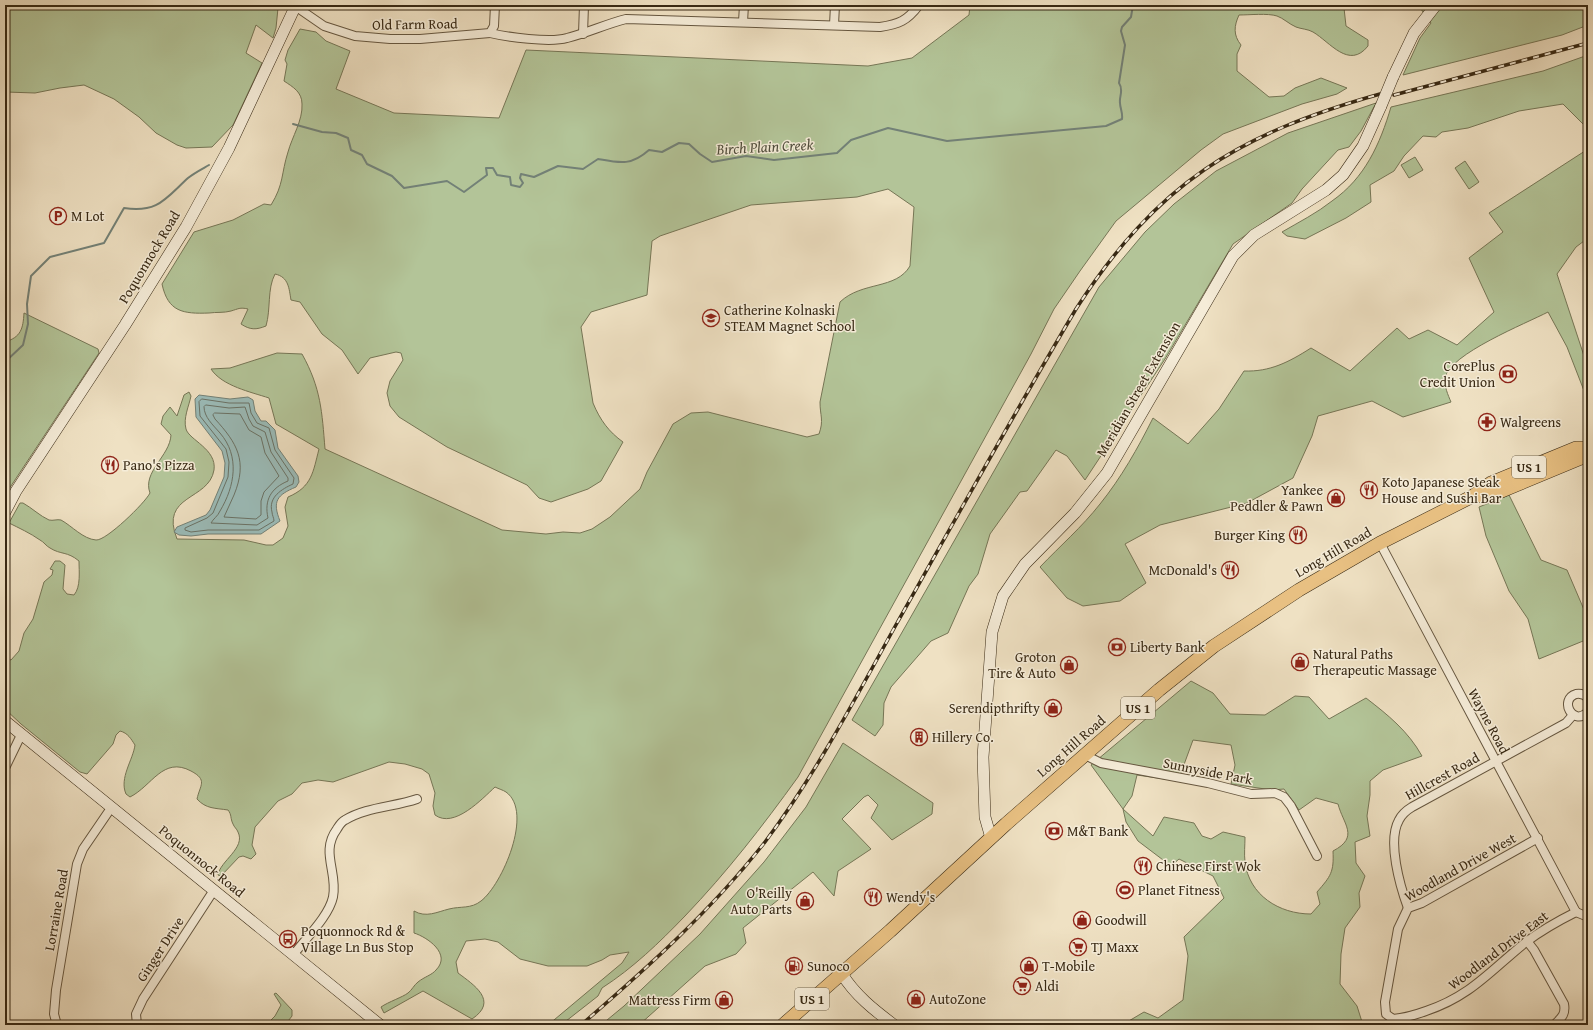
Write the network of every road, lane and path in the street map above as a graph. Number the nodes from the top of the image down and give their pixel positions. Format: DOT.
graph roads {
  1 [pos="295,5"];
  2 [pos="495,5"];
  3 [pos="584,5"];
  4 [pos="744,5"];
  5 [pos="835,5"];
  6 [pos="919,5"];
  7 [pos="1436,5"];
  8 [pos="743,22"];
  9 [pos="834,25"];
  10 [pos="490,33"];
  11 [pos="583,34"];
  12 [pos="1588,450"];
  13 [pos="5,512"];
  14 [pos="1380,543"];
  15 [pos="1588,698"];
  16 [pos="1588,712"];
  17 [pos="1573,715"];
  18 [pos="5,721"];
  19 [pos="21,735"];
  20 [pos="1085,755"];
  21 [pos="1495,761"];
  22 [pos="5,768"];
  23 [pos="417,800"];
  24 [pos="111,808"];
  25 [pos="991,838"];
  26 [pos="1538,838"];
  27 [pos="1317,856"];
  28 [pos="214,890"];
  29 [pos="1408,908"];
  30 [pos="1576,912"];
  31 [pos="1588,917"];
  32 [pos="1527,941"];
  33 [pos="294,954"];
  34 [pos="842,974"];
  35 [pos="1389,1017"];
  36 [pos="57,1025"];
  37 [pos="137,1025"];
  38 [pos="380,1025"];
  39 [pos="783,1025"];
  40 [pos="894,1025"];
  41 [pos="1554,1025"];
  1 -- 10 [label="street, Old Farm Road"];
  1 -- 13 [label="street, Poquonnock Road"];
  2 -- 10 [label="street"];
  3 -- 11 [label="street"];
  4 -- 8 [label="street"];
  5 -- 9 [label="street"];
  6 -- 9 [label="street, Old Farm Road"];
  7 -- 25 [label="street, Meridian Street Extension, bridge"];
  8 -- 9 [label="street, Old Farm Road"];
  8 -- 11 [label="street, Old Farm Road"];
  10 -- 11 [label="street, Old Farm Road"];
  12 -- 14 [label="main road, Long Hill Road / US 1"];
  14 -- 20 [label="main road, Long Hill Road / US 1"];
  14 -- 21 [label="street, Wayne Road"];
  15 -- 17 [label="street"];
  16 -- 17 [label="street"];
  17 -- 21 [label="street, Hillcrest Road"];
  18 -- 19 [label="street, Poquonnock Road"];
  19 -- 22 [label="street"];
  19 -- 24 [label="street, Poquonnock Road"];
  20 -- 25 [label="main road, Long Hill Road / US 1"];
  20 -- 27 [label="street, Sunnyside Park"];
  21 -- 26 [label="street, Wayne Road"];
  21 -- 29 [label="street, Hillcrest Road"];
  23 -- 33 [label="street"];
  24 -- 28 [label="street, Poquonnock Road"];
  24 -- 36 [label="street, Lorraine Road"];
  25 -- 34 [label="main road, Long Hill Road / US 1"];
  26 -- 29 [label="street, Woodland Drive West"];
  26 -- 30 [label="street, Wayne Road"];
  28 -- 33 [label="street, Poquonnock Road"];
  28 -- 37 [label="street, Ginger Drive"];
  29 -- 35 [label="street, Woodland Drive West"];
  30 -- 31 [label="street"];
  30 -- 32 [label="street, Woodland Drive East"];
  32 -- 35 [label="street, Woodland Drive East"];
  32 -- 41 [label="street"];
  33 -- 38 [label="street, Poquonnock Road"];
  34 -- 39 [label="main road, Long Hill Road / US 1"];
  34 -- 40 [label="street"];
}
